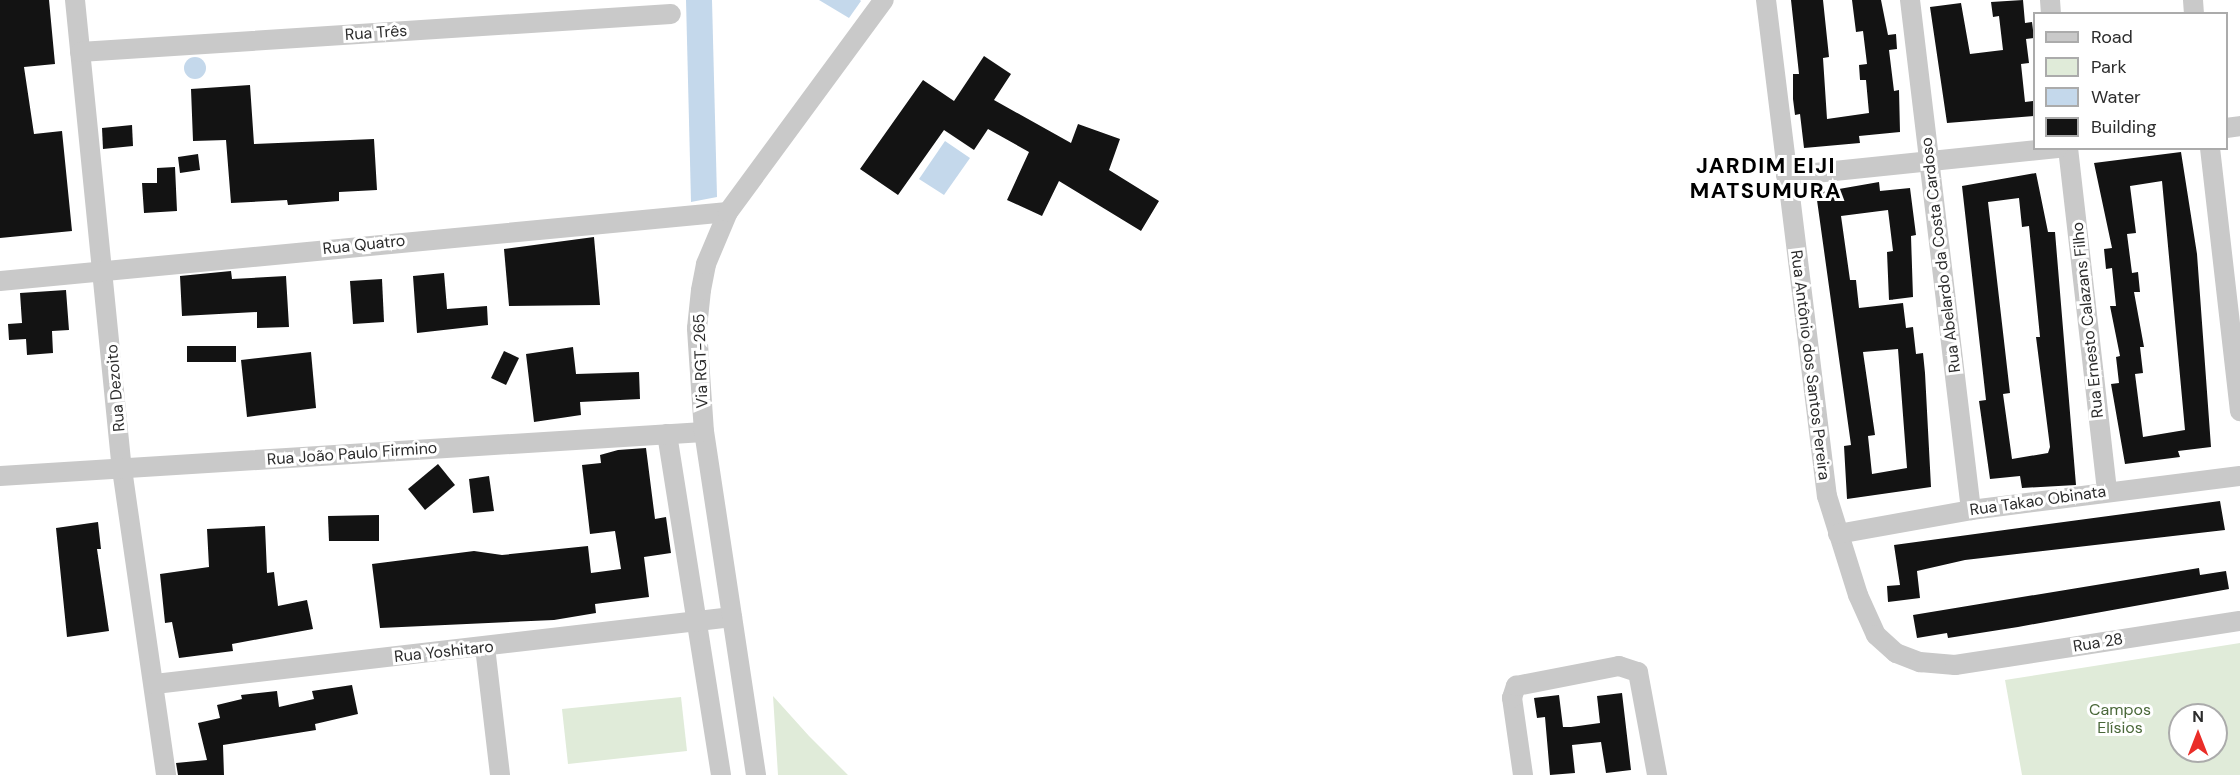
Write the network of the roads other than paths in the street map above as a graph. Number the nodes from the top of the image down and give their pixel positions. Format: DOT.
graph roads {
  1 [pos="75,0"];
  2 [pos="884,0"];
  3 [pos="1766,0"];
  4 [pos="1910,0"];
  5 [pos="672,14"];
  6 [pos="80,52"];
  7 [pos="2038,150"];
  8 [pos="2068,150"];
  9 [pos="2210,150"];
  10 [pos="1930,161"];
  11 [pos="1786,176"];
  12 [pos="728,212"];
  13 [pos="105,270"];
  14 [pos="0,281"];
  15 [pos="2240,411"];
  16 [pos="704,432"];
  17 [pos="667,434"];
  18 [pos="122,469"];
  19 [pos="0,476"];
  20 [pos="2240,476"];
  21 [pos="2107,491"];
  22 [pos="1971,510"];
  23 [pos="1838,534"];
  24 [pos="732,617"];
  25 [pos="696,621"];
  26 [pos="2240,621"];
  27 [pos="485,647"];
  28 [pos="1955,665"];
  29 [pos="155,684"];
  30 [pos="166,775"];
  31 [pos="500,775"];
  32 [pos="721,775"];
  33 [pos="756,775"];
  34 [pos="1522,775"];
  35 [pos="1657,775"];
  1 -- 6 [label="street, Rua Dezoito"];
  2 -- 12 [label="street, Via RGT-265"];
  3 -- 11 [label="street, Rua Antônio dos Santos Pereira"];
  4 -- 10 [label="street, Rua Abelardo da Costa Cardoso"];
  5 -- 6 [label="street, Rua Três"];
  6 -- 13 [label="street, Rua Dezoito"];
  7 -- 10 [label="street"];
  8 -- 21 [label="street, Rua Ernesto Calazans Filho"];
  9 -- 15 [label="street"];
  10 -- 11 [label="street"];
  10 -- 22 [label="street, Rua Abelardo da Costa Cardoso"];
  11 -- 23 [label="street, Rua Antônio dos Santos Pereira"];
  12 -- 13 [label="street, Rua Quatro"];
  12 -- 16 [label="street, Via RGT-265"];
  13 -- 14 [label="street, Rua Quatro"];
  13 -- 18 [label="street, Rua Dezoito"];
  16 -- 17 [label="street, Rua João Paulo Firmino"];
  16 -- 24 [label="street, Via RGT-265"];
  17 -- 18 [label="street, Rua João Paulo Firmino"];
  17 -- 25 [label="street"];
  18 -- 19 [label="street, Rua João Paulo Firmino"];
  18 -- 29 [label="street, Rua Dezoito"];
  20 -- 21 [label="street, Rua Takao Obinata"];
  21 -- 22 [label="street, Rua Takao Obinata"];
  22 -- 23 [label="street, Rua Takao Obinata"];
  23 -- 28 [label="street, Rua Antônio dos Santos Pereira"];
  24 -- 25 [label="street, Rua Yoshitaro"];
  24 -- 33 [label="street, Via RGT-265"];
  25 -- 27 [label="street, Rua Yoshitaro"];
  25 -- 32 [label="street"];
  26 -- 28 [label="street, Rua 28"];
  27 -- 29 [label="street, Rua Yoshitaro"];
  27 -- 31 [label="street"];
  29 -- 30 [label="street, Rua Dezoito"];
  34 -- 35 [label="street"];
}
